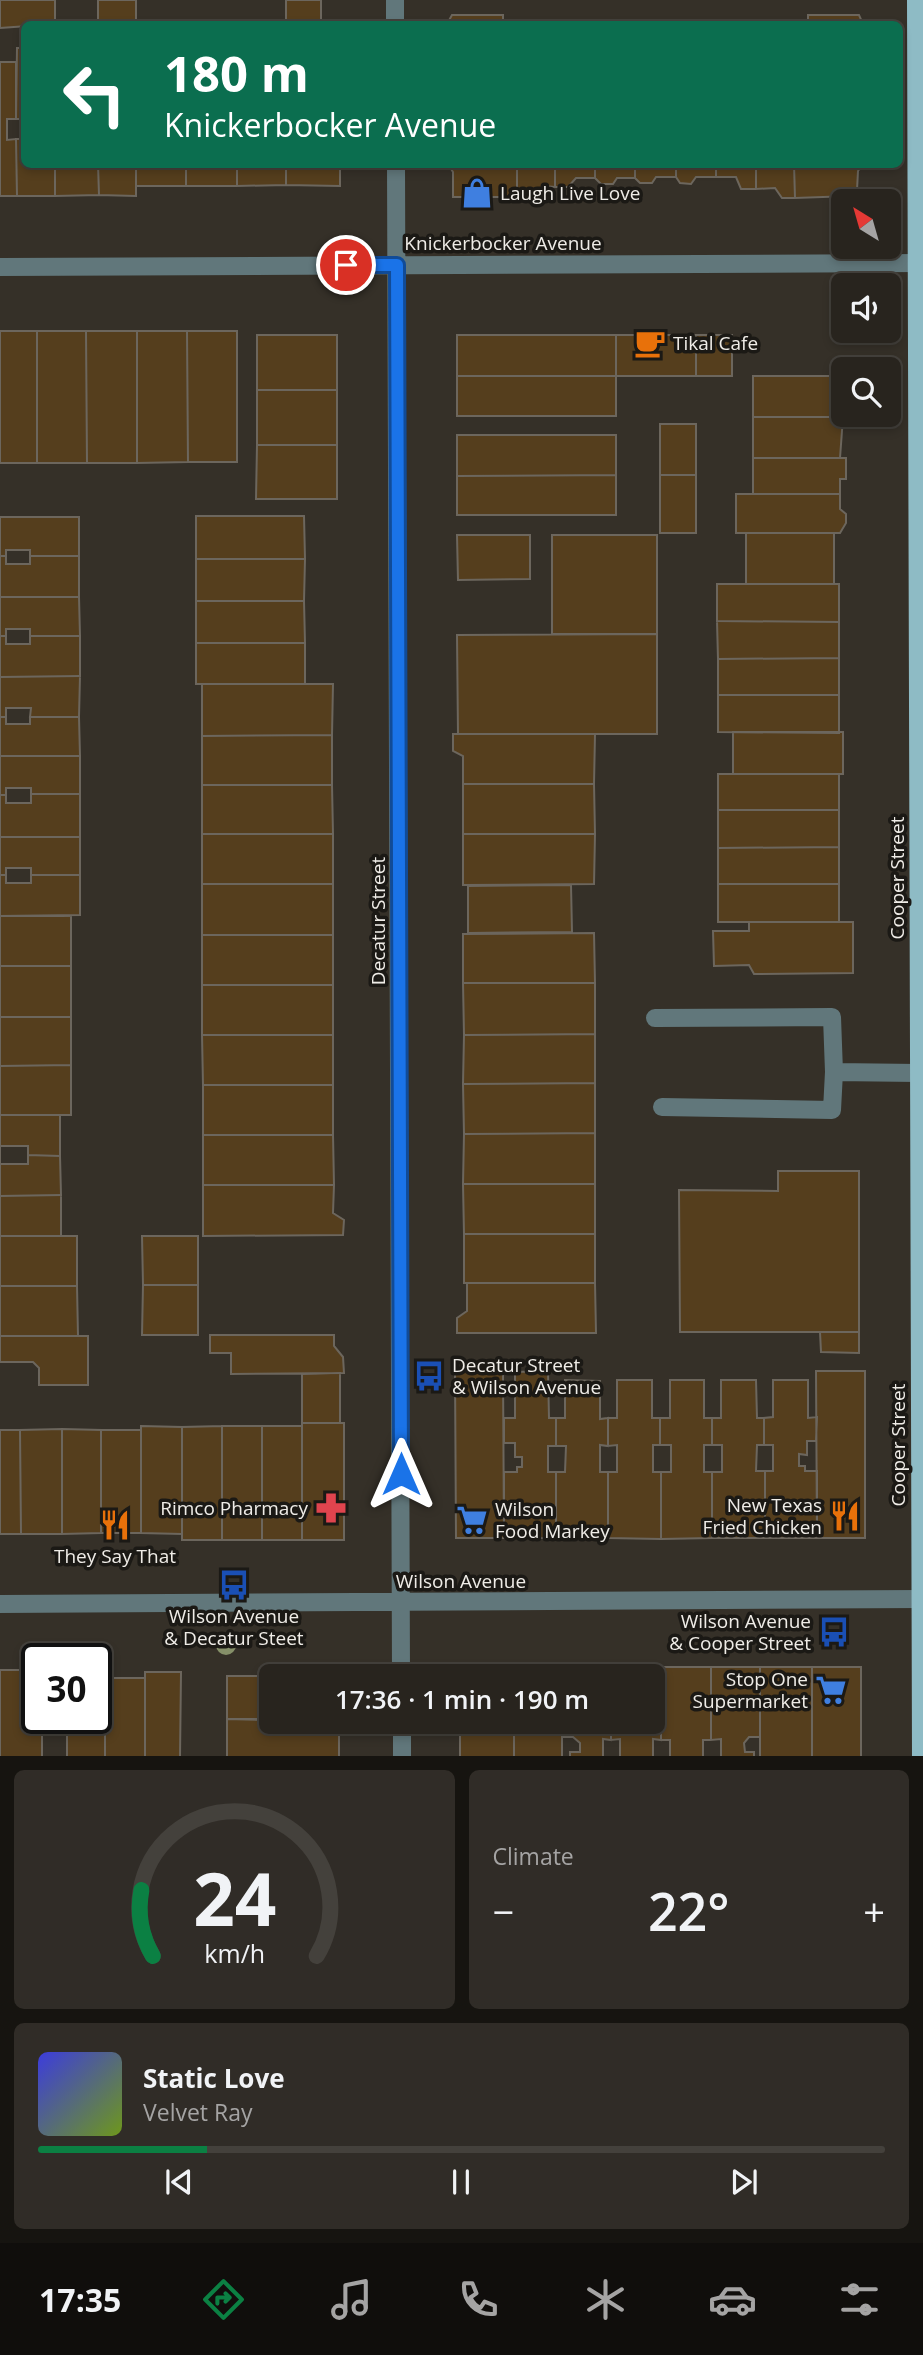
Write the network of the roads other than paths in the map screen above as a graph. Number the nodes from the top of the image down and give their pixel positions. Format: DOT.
graph roads {
  1 [pos="395,0"];
  2 [pos="916,0"];
  3 [pos="395,21"];
  4 [pos="396,168"];
  5 [pos="920,263"];
  6 [pos="397,265"];
  7 [pos="0,267"];
  8 [pos="655,1018"];
  9 [pos="834,1072"];
  10 [pos="918,1073"];
  11 [pos="662,1107"];
  12 [pos="921,1599"];
  13 [pos="401,1602"];
  14 [pos="0,1604"];
  15 [pos="401,1664"];
  16 [pos="402,1734"];
  17 [pos="402,1756"];
  18 [pos="920,1756"];
  1 -- 3 [label="street"];
  2 -- 5 [label="main road, Cooper Street"];
  4 -- 6 [label="street, Decatur Street"];
  5 -- 6 [label="street, Knickerbocker Avenue"];
  5 -- 10 [label="main road, Cooper Street"];
  6 -- 7 [label="street, Knickerbocker Avenue"];
  6 -- 13 [label="street, Decatur Street"];
  8 -- 9 [label="street"];
  9 -- 10 [label="street"];
  9 -- 11 [label="street"];
  10 -- 12 [label="main road, Cooper Street"];
  12 -- 13 [label="street, Wilson Avenue"];
  12 -- 18 [label="main road, Cooper Street"];
  13 -- 14 [label="street, Wilson Avenue"];
  13 -- 15 [label="street, Decatur Street"];
  16 -- 17 [label="street"];
}
